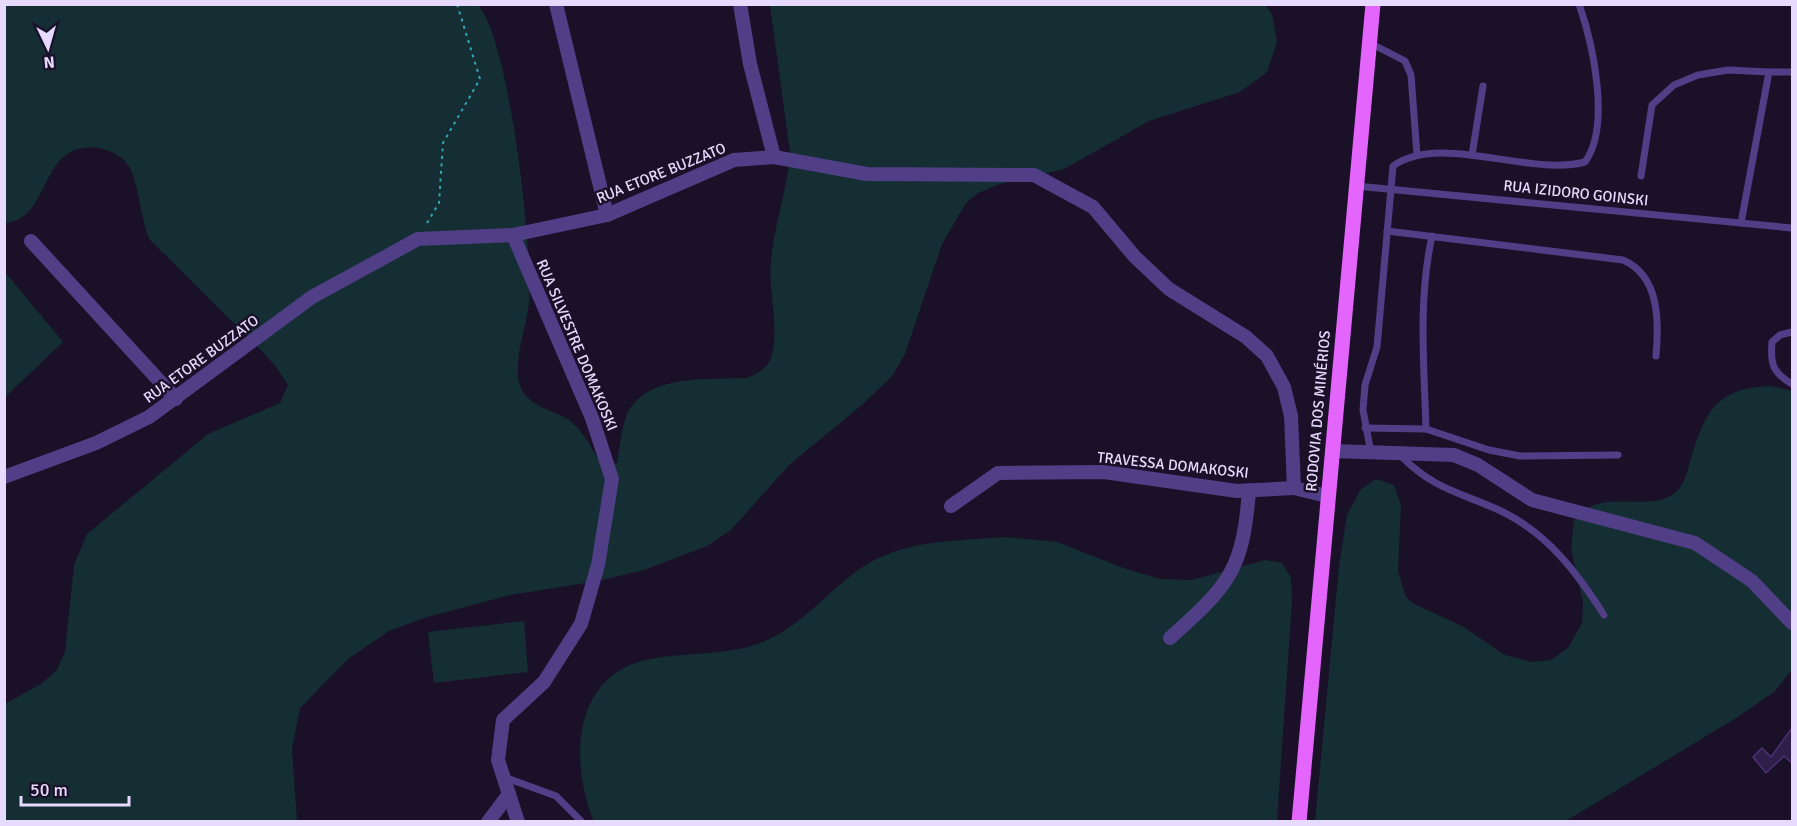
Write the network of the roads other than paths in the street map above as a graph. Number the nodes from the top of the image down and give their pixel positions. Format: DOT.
graph roads {
  1 [pos="556,4"];
  2 [pos="740,4"];
  3 [pos="1373,4"];
  4 [pos="1579,4"];
  5 [pos="1370,43"];
  6 [pos="1769,72"];
  7 [pos="1792,72"];
  8 [pos="1483,86"];
  9 [pos="1418,155"];
  10 [pos="1472,155"];
  11 [pos="774,157"];
  12 [pos="1641,176"];
  13 [pos="1356,186"];
  14 [pos="1391,188"];
  15 [pos="607,215"];
  16 [pos="1741,224"];
  17 [pos="1792,228"];
  18 [pos="1387,231"];
  19 [pos="513,235"];
  20 [pos="1432,236"];
  21 [pos="31,241"];
  22 [pos="1792,332"];
  23 [pos="1656,356"];
  24 [pos="1792,384"];
  25 [pos="176,399"];
  26 [pos="1365,428"];
  27 [pos="1426,429"];
  28 [pos="1332,451"];
  29 [pos="1371,453"];
  30 [pos="1398,453"];
  31 [pos="1618,455"];
  32 [pos="4,477"];
  33 [pos="1294,488"];
  34 [pos="1250,490"];
  35 [pos="1328,496"];
  36 [pos="951,506"];
  37 [pos="1604,615"];
  38 [pos="1792,623"];
  39 [pos="1170,638"];
  40 [pos="504,777"];
  41 [pos="509,794"];
  42 [pos="488,822"];
  43 [pos="518,822"];
  44 [pos="582,822"];
  45 [pos="1299,822"];
  1 -- 15 [label="street"];
  2 -- 11 [label="street"];
  3 -- 5 [label="main road, RODOVIA DOS MINÉRIOS"];
  4 -- 10 [label="lane"];
  5 -- 9 [label="lane"];
  5 -- 13 [label="main road, RODOVIA DOS MINÉRIOS"];
  6 -- 7 [label="lane"];
  6 -- 12 [label="lane"];
  6 -- 16 [label="lane"];
  8 -- 10 [label="lane"];
  9 -- 10 [label="lane"];
  9 -- 14 [label="lane"];
  11 -- 15 [label="street, RUA ETORE BUZZATO"];
  11 -- 33 [label="street, RUA ETORE BUZZATO"];
  13 -- 14 [label="lane, RUA IZIDORO GOINSKI"];
  13 -- 28 [label="main road, RODOVIA DOS MINÉRIOS"];
  14 -- 16 [label="lane, RUA IZIDORO GOINSKI"];
  14 -- 18 [label="lane"];
  15 -- 19 [label="street, RUA ETORE BUZZATO"];
  16 -- 17 [label="lane, RUA IZIDORO GOINSKI"];
  18 -- 20 [label="lane"];
  18 -- 26 [label="lane"];
  19 -- 25 [label="street, RUA ETORE BUZZATO"];
  19 -- 40 [label="street, RUA SILVESTRE DOMAKOSKI"];
  20 -- 23 [label="lane"];
  20 -- 27 [label="lane"];
  21 -- 25 [label="street"];
  22 -- 24 [label="lane"];
  25 -- 32 [label="street, RUA ETORE BUZZATO"];
  26 -- 27 [label="lane"];
  26 -- 29 [label="lane"];
  27 -- 31 [label="lane"];
  28 -- 29 [label="street"];
  28 -- 35 [label="main road, RODOVIA DOS MINÉRIOS"];
  29 -- 30 [label="street"];
  30 -- 37 [label="lane"];
  30 -- 38 [label="street"];
  33 -- 34 [label="street, TRAVESSA DOMAKOSKI"];
  33 -- 35 [label="street"];
  34 -- 36 [label="street, TRAVESSA DOMAKOSKI"];
  34 -- 39 [label="street"];
  35 -- 45 [label="main road, RODOVIA DOS MINÉRIOS"];
  40 -- 41 [label="street, RUA SILVESTRE DOMAKOSKI"];
  40 -- 44 [label="lane"];
  41 -- 42 [label="street"];
  41 -- 43 [label="street, RUA SILVESTRE DOMAKOSKI"];
}
